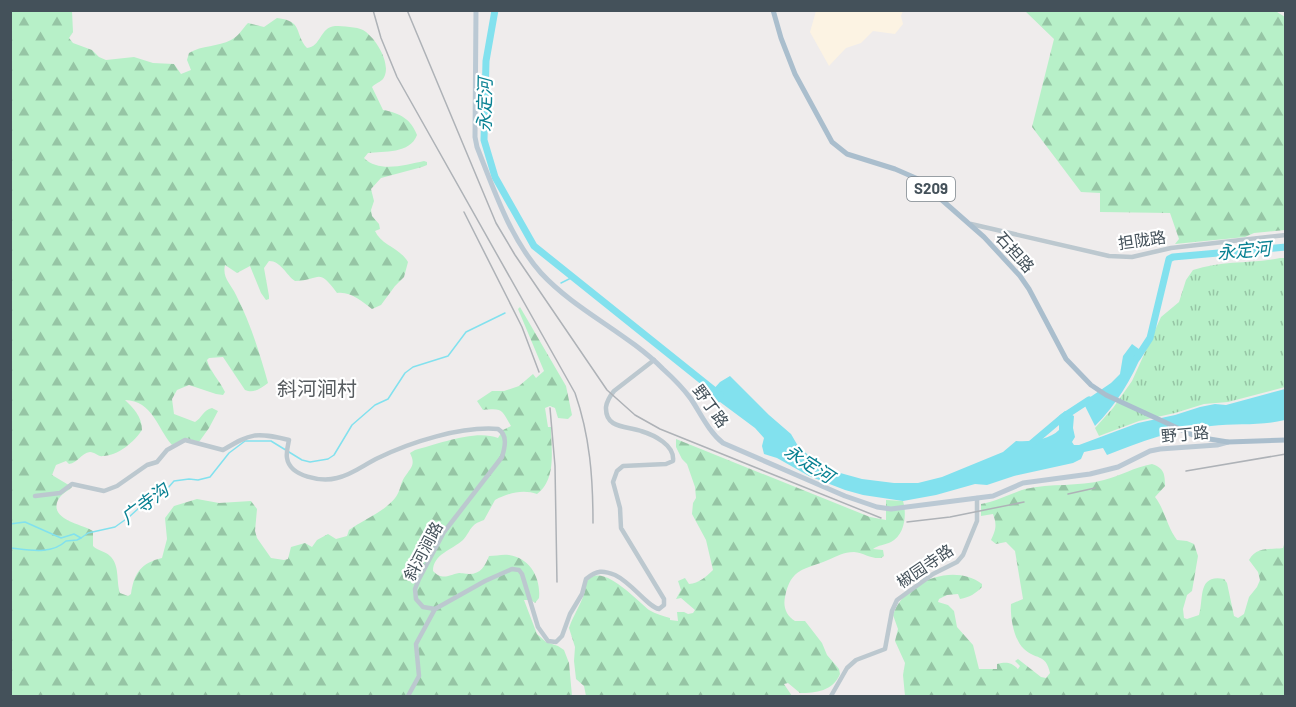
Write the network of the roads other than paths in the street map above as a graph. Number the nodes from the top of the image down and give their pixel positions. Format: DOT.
graph roads {
  1 [pos="476,10"];
  2 [pos="773,10"];
  3 [pos="968,224"];
  4 [pos="1286,235"];
  5 [pos="654,360"];
  6 [pos="1286,440"];
  7 [pos="1228,442"];
  8 [pos="35,496"];
  9 [pos="977,498"];
  10 [pos="435,609"];
  11 [pos="408,696"];
  12 [pos="831,696"];
  1 -- 5 [label="main road, 野丁路"];
  2 -- 3 [label="main road, 石担路 / S209"];
  3 -- 4 [label="street, 担陇路"];
  3 -- 7 [label="main road, 石担路 / S209"];
  5 -- 9 [label="main road, 野丁路"];
  5 -- 10 [label="street"];
  6 -- 7 [label="main road, 石担路 / S209"];
  7 -- 9 [label="main road, 野丁路"];
  8 -- 10 [label="street, 斜河涧路"];
  9 -- 12 [label="street, 椒园寺路"];
  10 -- 11 [label="street"];
}
